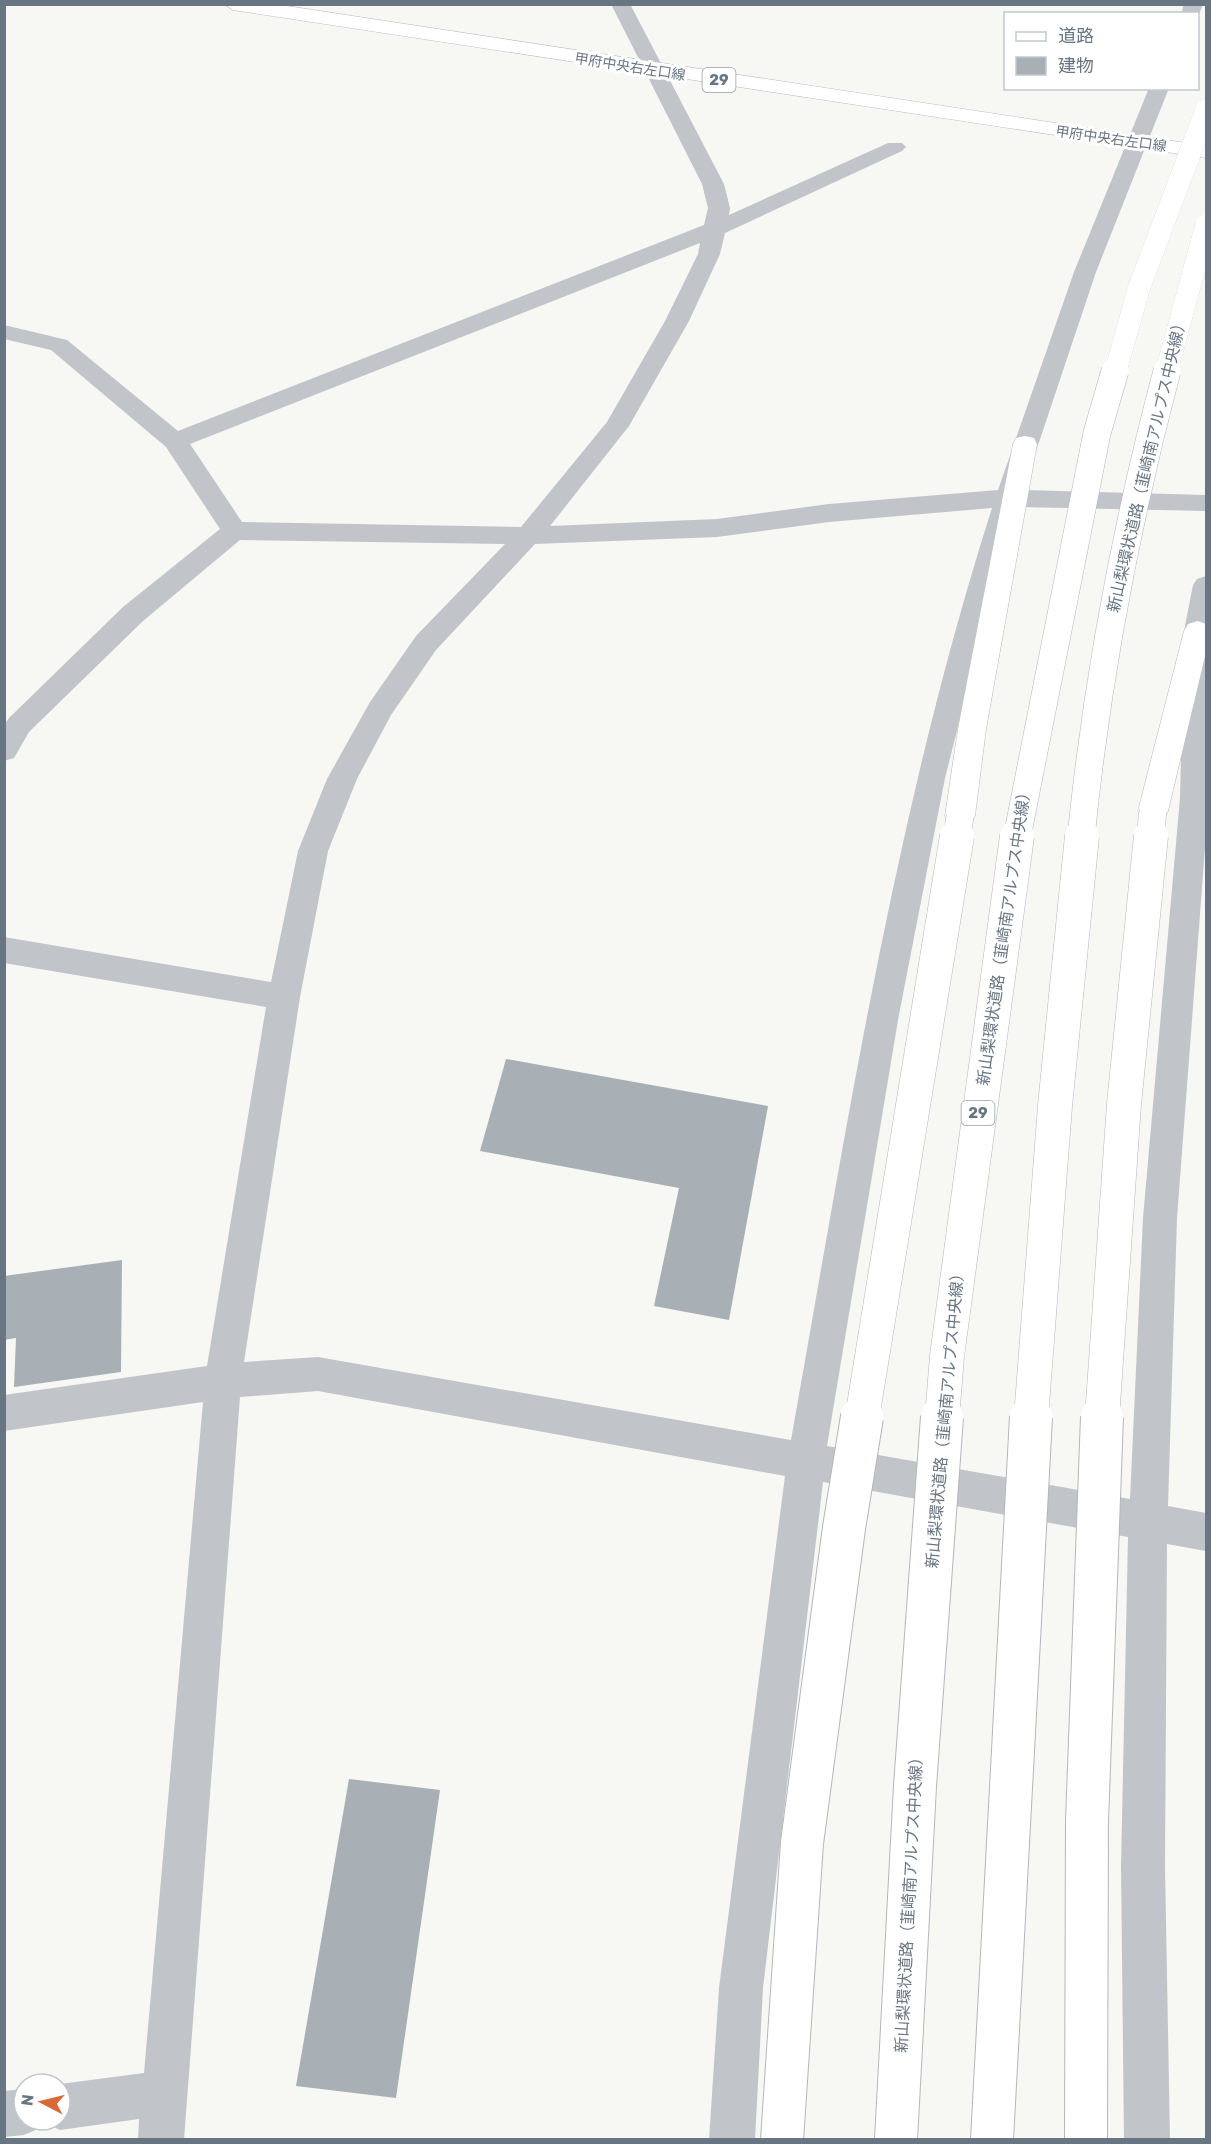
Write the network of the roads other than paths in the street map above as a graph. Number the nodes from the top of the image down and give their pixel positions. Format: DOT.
graph roads {
  1 [pos="232,4"];
  2 [pos="620,4"];
  3 [pos="653,70"];
  4 [pos="1158,90"];
  5 [pos="1206,111"];
  6 [pos="1137,143"];
  7 [pos="895,147"];
  8 [pos="1206,153"];
  9 [pos="1206,226"];
  10 [pos="715,229"];
  11 [pos="4,332"];
  12 [pos="175,441"];
  13 [pos="1025,444"];
  14 [pos="1011,498"];
  15 [pos="1206,503"];
  16 [pos="234,531"];
  17 [pos="528,536"];
  18 [pos="1206,585"];
  19 [pos="1198,631"];
  20 [pos="4,750"];
  21 [pos="4,950"];
  22 [pos="284,997"];
  23 [pos="223,1381"];
  24 [pos="4,1413"];
  25 [pos="806,1461"];
  26 [pos="1148,1522"];
  27 [pos="1206,1532"];
  28 [pos="163,2092"];
  29 [pos="72,2105"];
  30 [pos="161,2139"];
  31 [pos="732,2139"];
  32 [pos="782,2139"];
  33 [pos="896,2139"];
  34 [pos="992,2139"];
  35 [pos="1086,2139"];
  36 [pos="1147,2139"];
  1 -- 3 [label="main road, 甲府中央右左口線 / 29"];
  2 -- 3 [label="street"];
  3 -- 6 [label="main road, 甲府中央右左口線 / 29"];
  3 -- 10 [label="street"];
  4 -- 6 [label="street"];
  5 -- 33 [label="main road, 新山梨環状道路（韮崎南アルプス中央線） / 29, bridge"];
  6 -- 8 [label="main road, 甲府中央右左口線 / 29"];
  6 -- 13 [label="street"];
  7 -- 10 [label="street"];
  9 -- 34 [label="main road, 新山梨環状道路（韮崎南アルプス中央線）, bridge"];
  10 -- 12 [label="street"];
  10 -- 17 [label="street"];
  11 -- 12 [label="street"];
  12 -- 16 [label="street"];
  13 -- 14 [label="main road"];
  14 -- 15 [label="street"];
  14 -- 17 [label="street"];
  14 -- 25 [label="street"];
  14 -- 32 [label="main road, bridge"];
  16 -- 17 [label="street"];
  16 -- 20 [label="street"];
  17 -- 22 [label="street"];
  18 -- 19 [label="street"];
  19 -- 26 [label="street"];
  19 -- 35 [label="main road, bridge"];
  21 -- 22 [label="street"];
  22 -- 23 [label="street"];
  23 -- 24 [label="street"];
  23 -- 25 [label="street"];
  23 -- 28 [label="street"];
  25 -- 26 [label="street"];
  25 -- 31 [label="street"];
  26 -- 27 [label="street"];
  26 -- 36 [label="street"];
  28 -- 29 [label="street"];
  28 -- 30 [label="street"];
}
